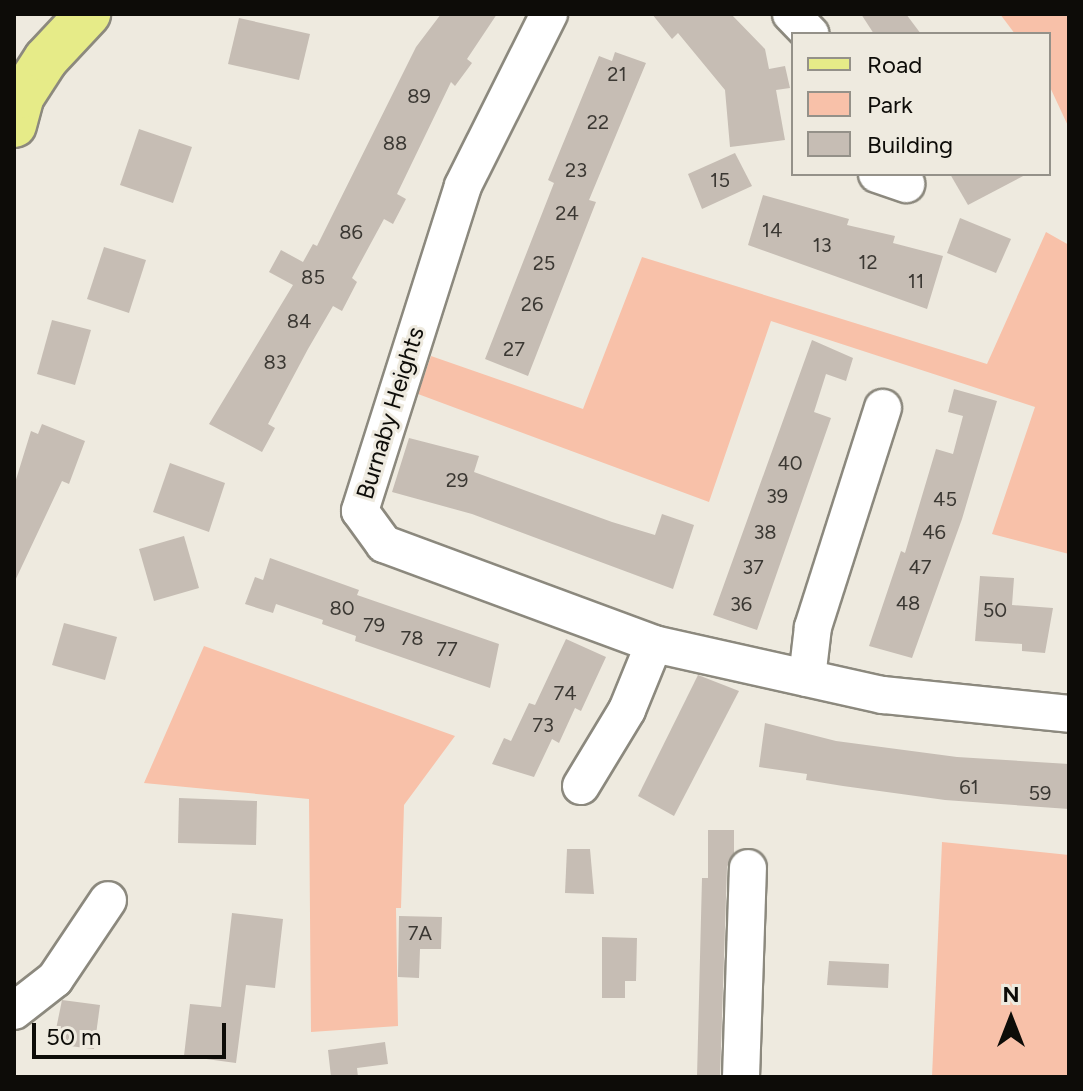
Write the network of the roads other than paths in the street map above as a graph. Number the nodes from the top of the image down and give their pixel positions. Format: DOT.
graph roads {
  1 [pos="549,14"];
  2 [pos="791,14"];
  3 [pos="87,15"];
  4 [pos="808,32"];
  5 [pos="14,125"];
  6 [pos="883,408"];
  7 [pos="654,644"];
  8 [pos="807,678"];
  9 [pos="1069,714"];
  10 [pos="581,786"];
  11 [pos="748,868"];
  12 [pos="108,900"];
  13 [pos="14,1011"];
  14 [pos="741,1077"];
  1 -- 7 [label="street, Burnaby Heights"];
  2 -- 4 [label="street"];
  3 -- 5 [label="main road"];
  6 -- 8 [label="street"];
  7 -- 8 [label="street, Burnaby Heights"];
  7 -- 10 [label="street"];
  8 -- 9 [label="street, Burnaby Heights"];
  11 -- 14 [label="street"];
  12 -- 13 [label="street"];
}
